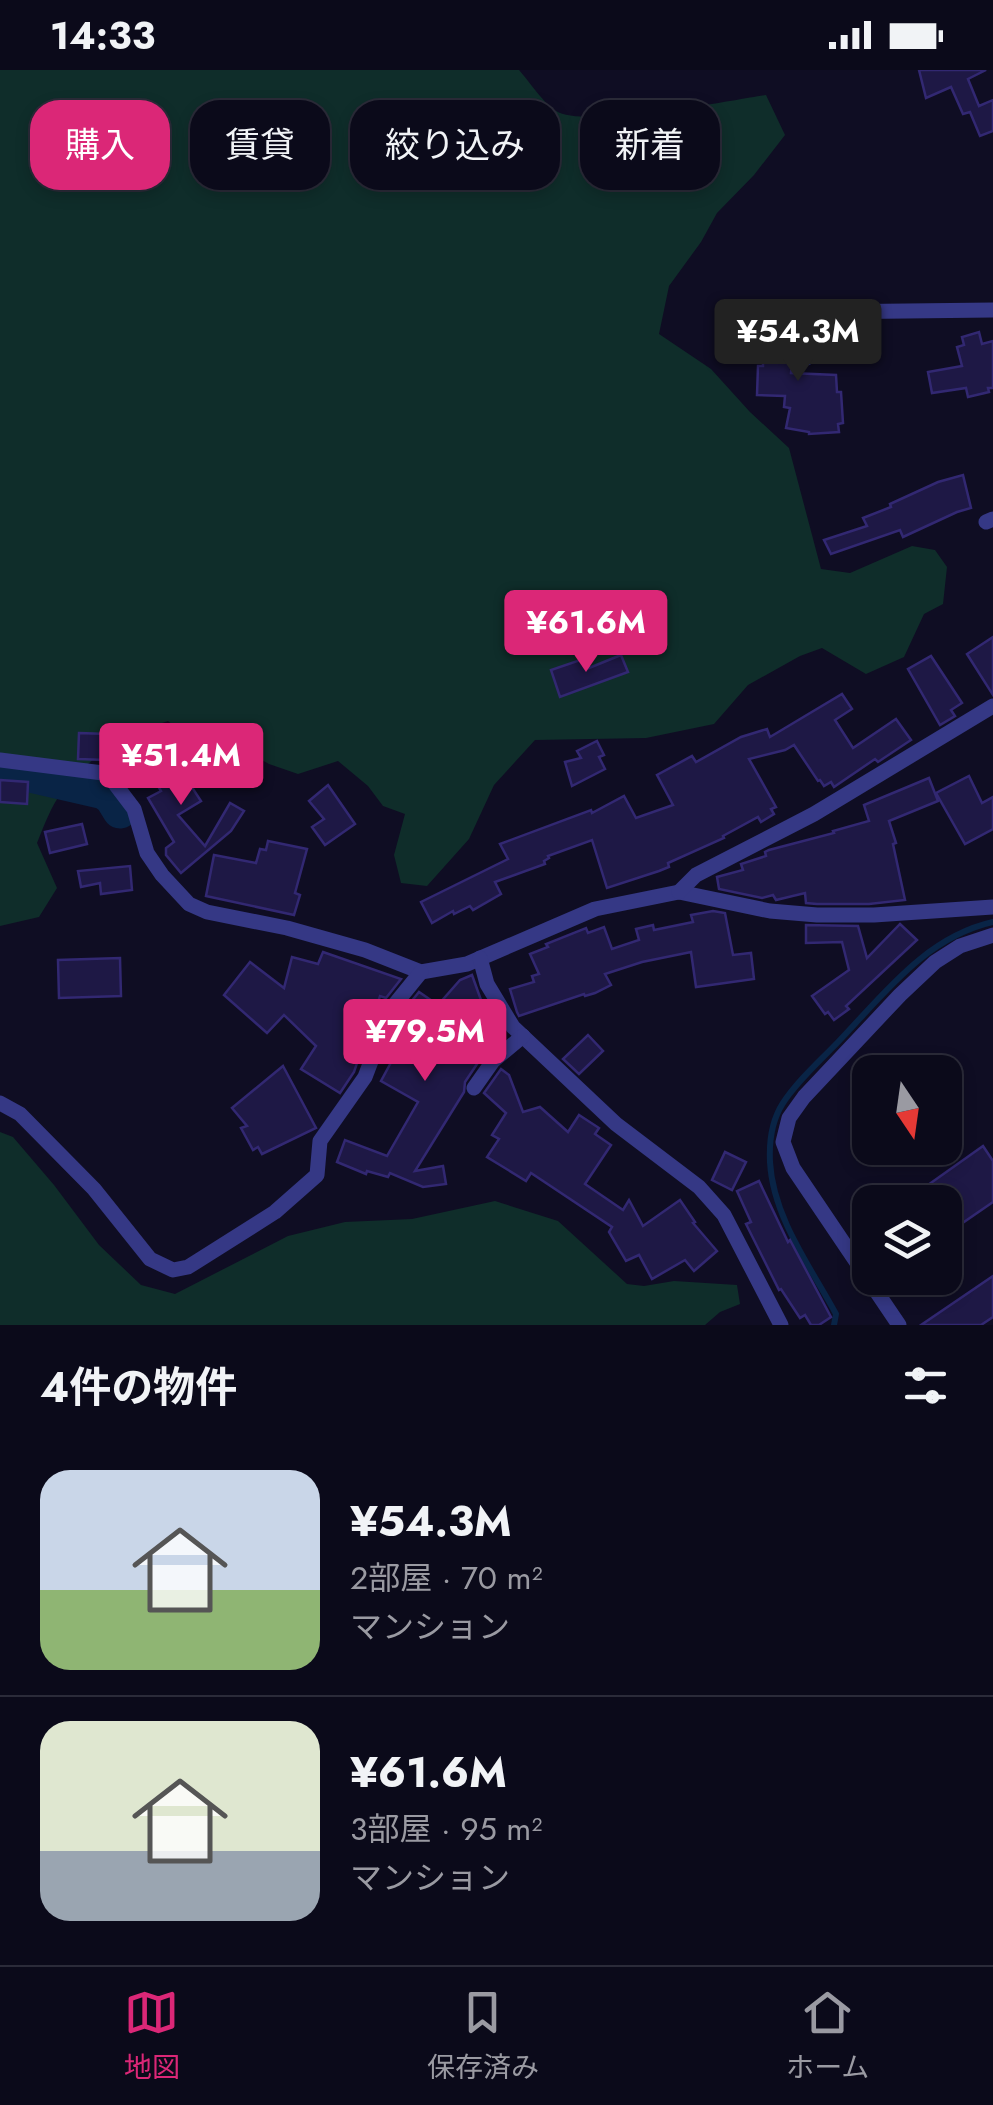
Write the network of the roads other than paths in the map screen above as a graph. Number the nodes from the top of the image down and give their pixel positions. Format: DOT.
graph roads {
  1 [pos="993,310"];
  2 [pos="807,358"];
  3 [pos="993,706"];
  4 [pos="0,760"];
  5 [pos="678,892"];
  6 [pos="993,907"];
  7 [pos="993,935"];
  8 [pos="480,958"];
  9 [pos="421,972"];
  10 [pos="523,1036"];
  11 [pos="474,1088"];
  12 [pos="0,1103"];
  13 [pos="782,1325"];
  14 [pos="899,1325"];
  1 -- 2 [label="street"];
  3 -- 5 [label="street"];
  4 -- 9 [label="street"];
  5 -- 6 [label="street"];
  5 -- 8 [label="street"];
  7 -- 14 [label="street"];
  8 -- 9 [label="street"];
  8 -- 10 [label="street"];
  9 -- 12 [label="street"];
  10 -- 11 [label="street"];
  10 -- 13 [label="street"];
}
